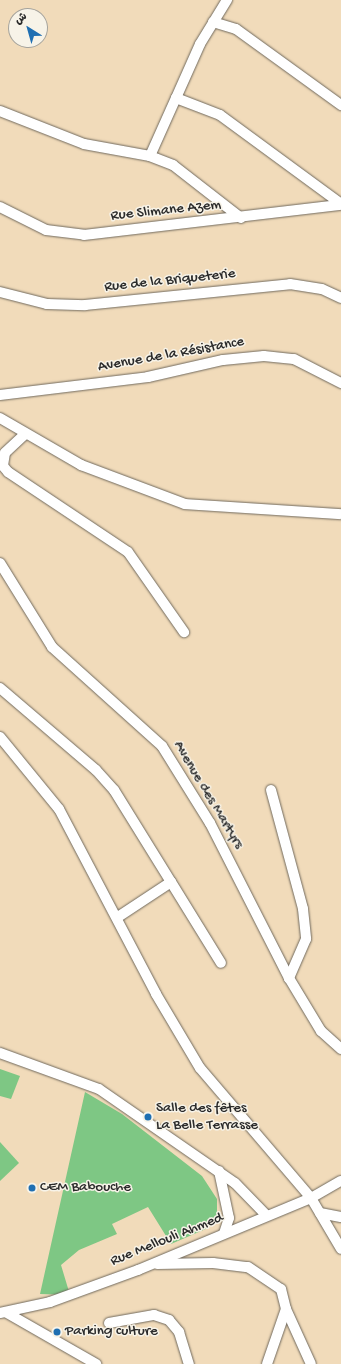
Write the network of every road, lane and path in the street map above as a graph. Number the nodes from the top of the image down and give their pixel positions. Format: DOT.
graph roads {
  1 [pos="227,0"];
  2 [pos="213,22"];
  3 [pos="176,98"];
  4 [pos="341,105"];
  5 [pos="0,111"];
  6 [pos="150,156"];
  7 [pos="341,204"];
  8 [pos="0,207"];
  9 [pos="241,218"];
  10 [pos="0,292"];
  11 [pos="341,298"];
  12 [pos="341,383"];
  13 [pos="0,395"];
  14 [pos="0,418"];
  15 [pos="24,435"];
  16 [pos="341,514"];
  17 [pos="0,563"];
  18 [pos="184,632"];
  19 [pos="0,688"];
  20 [pos="0,737"];
  21 [pos="271,790"];
  22 [pos="171,882"];
  23 [pos="118,917"];
  24 [pos="221,963"];
  25 [pos="289,978"];
  26 [pos="341,1050"];
  27 [pos="0,1053"];
  28 [pos="219,1171"];
  29 [pos="341,1181"];
  30 [pos="311,1198"];
  31 [pos="320,1213"];
  32 [pos="266,1214"];
  33 [pos="341,1217"];
  34 [pos="224,1233"];
  35 [pos="341,1249"];
  36 [pos="152,1264"];
  37 [pos="286,1309"];
  38 [pos="3,1313"];
  39 [pos="109,1323"];
  40 [pos="96,1364"];
  41 [pos="189,1364"];
  42 [pos="267,1364"];
  43 [pos="311,1364"];
  1 -- 2 [label="street"];
  2 -- 3 [label="street"];
  2 -- 4 [label="street"];
  3 -- 6 [label="street"];
  3 -- 7 [label="street"];
  5 -- 6 [label="street"];
  6 -- 9 [label="street"];
  7 -- 9 [label="street, Rue Slimane Azem"];
  8 -- 9 [label="street, Rue Slimane Azem"];
  10 -- 11 [label="street, Rue de la Briqueterie"];
  12 -- 13 [label="street, Avenue de la Résistance"];
  14 -- 15 [label="street"];
  15 -- 16 [label="street"];
  15 -- 18 [label="street"];
  17 -- 25 [label="street, Avenue des Martyrs"];
  19 -- 22 [label="street"];
  20 -- 23 [label="street"];
  21 -- 25 [label="street"];
  22 -- 23 [label="street"];
  22 -- 24 [label="street"];
  23 -- 30 [label="street"];
  25 -- 26 [label="street, Avenue des Martyrs"];
  27 -- 28 [label="street"];
  28 -- 32 [label="street"];
  28 -- 34 [label="street"];
  29 -- 30 [label="street, Rue Mellouli Ahmed"];
  30 -- 31 [label="street"];
  30 -- 32 [label="street, Rue Mellouli Ahmed"];
  31 -- 33 [label="street"];
  31 -- 35 [label="street"];
  32 -- 34 [label="street, Rue Mellouli Ahmed"];
  34 -- 36 [label="street, Rue Mellouli Ahmed"];
  36 -- 37 [label="street"];
  36 -- 38 [label="street, Rue Mellouli Ahmed"];
  37 -- 42 [label="street"];
  37 -- 43 [label="street"];
  38 -- 40 [label="street"];
  39 -- 41 [label="street"];
}
